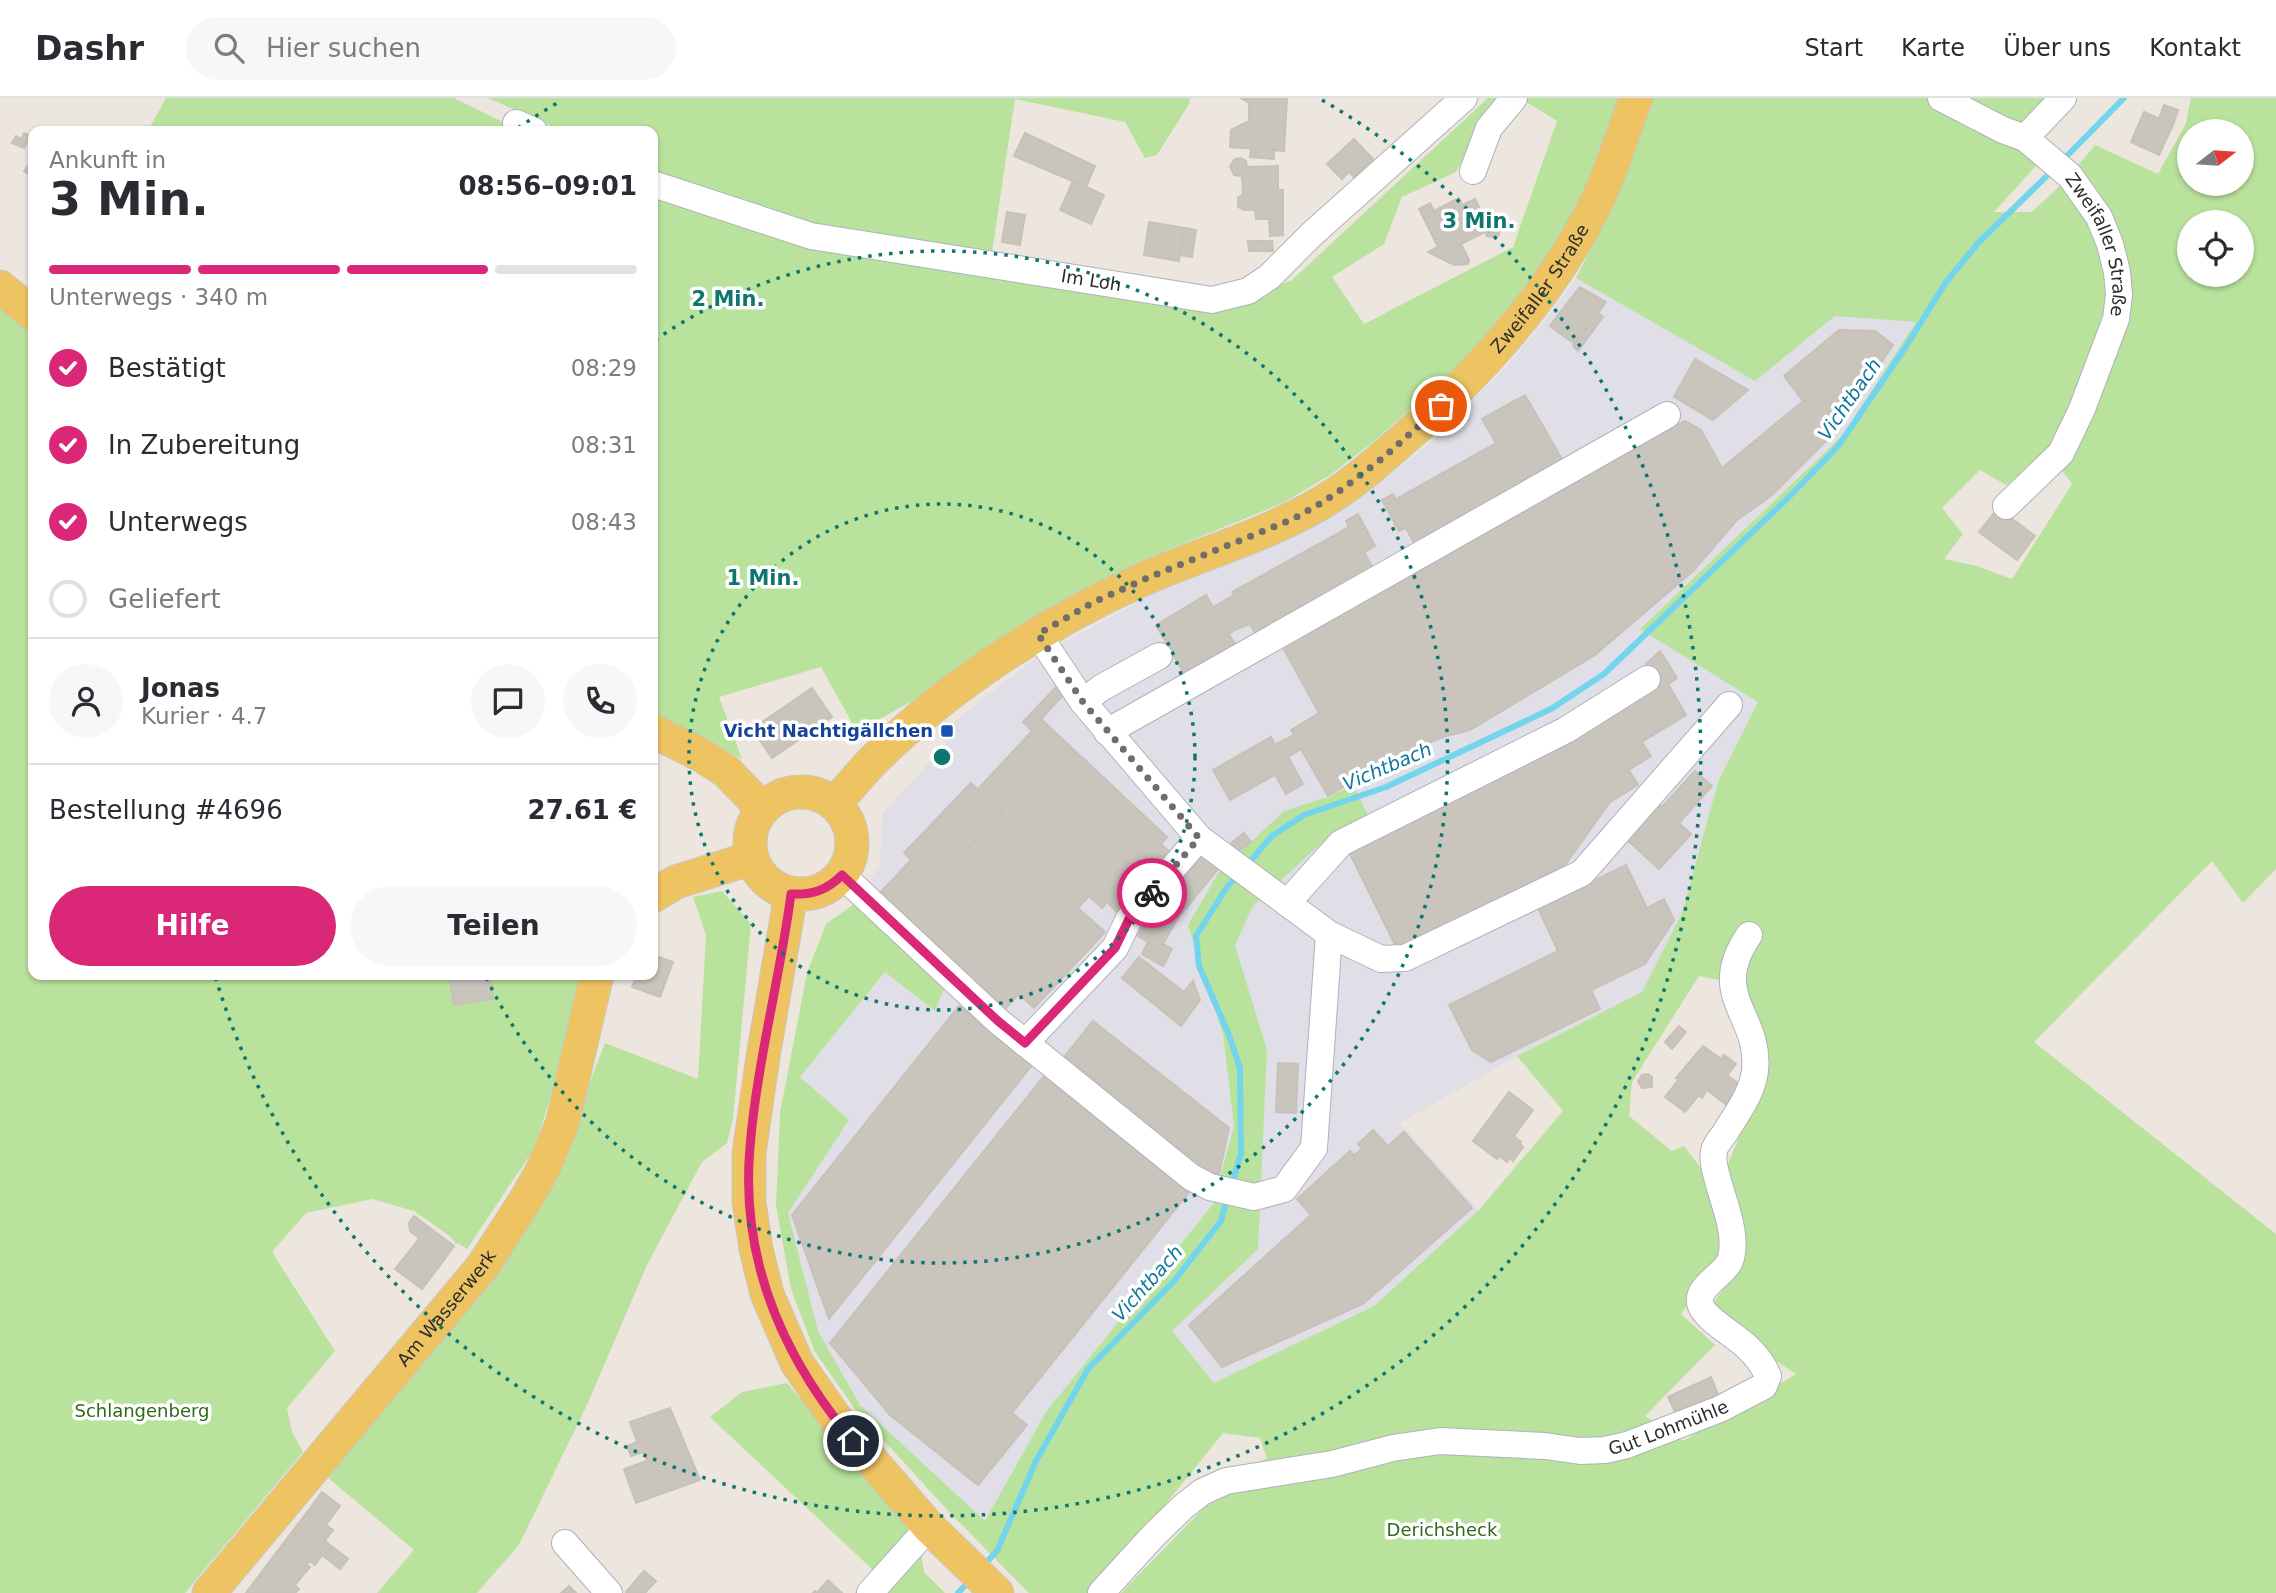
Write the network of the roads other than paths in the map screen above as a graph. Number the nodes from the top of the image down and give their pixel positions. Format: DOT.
graph roads {
  1 [pos="1464,98"];
  2 [pos="1514,98"];
  3 [pos="1636,98"];
  4 [pos="1941,98"];
  5 [pos="2063,98"];
  6 [pos="2025,138"];
  7 [pos="1473,172"];
  8 [pos="658,186"];
  9 [pos="0,287"];
  10 [pos="28,310"];
  11 [pos="1667,415"];
  12 [pos="2006,506"];
  13 [pos="1038,634"];
  14 [pos="1159,656"];
  15 [pos="1647,679"];
  16 [pos="1083,702"];
  17 [pos="1729,705"];
  18 [pos="1107,732"];
  19 [pos="658,734"];
  20 [pos="835,804"];
  21 [pos="763,809"];
  22 [pos="1199,838"];
  23 [pos="752,858"];
  24 [pos="842,875"];
  25 [pos="658,893"];
  26 [pos="791,894"];
  27 [pos="1287,903"];
  28 [pos="1329,934"];
  29 [pos="1749,935"];
  30 [pos="596,980"];
  31 [pos="1025,1043"];
  32 [pos="929,1527"];
  33 [pos="565,1543"];
  34 [pos="209,1593"];
  35 [pos="609,1593"];
  36 [pos="870,1593"];
  37 [pos="997,1593"];
  38 [pos="1101,1593"];
  1 -- 8 [label="street, Im Loh"];
  2 -- 7 [label="street"];
  3 -- 13 [label="main road, Zweifaller Straße"];
  4 -- 6 [label="street, Zweifaller Straße"];
  5 -- 6 [label="street"];
  6 -- 12 [label="street, Zweifaller Straße"];
  9 -- 10 [label="main road"];
  11 -- 18 [label="street"];
  13 -- 16 [label="street"];
  13 -- 20 [label="main road, Zweifaller Straße"];
  14 -- 16 [label="street"];
  15 -- 27 [label="street"];
  16 -- 18 [label="street"];
  17 -- 28 [label="street"];
  18 -- 22 [label="street"];
  19 -- 21 [label="main road"];
  20 -- 21 [label="main road"];
  20 -- 24 [label="main road"];
  21 -- 23 [label="main road"];
  22 -- 27 [label="street"];
  22 -- 31 [label="street"];
  23 -- 25 [label="main road"];
  23 -- 26 [label="main road"];
  24 -- 26 [label="main road"];
  24 -- 31 [label="street"];
  26 -- 32 [label="main road"];
  27 -- 28 [label="street"];
  28 -- 31 [label="street"];
  29 -- 38 [label="street, Gut Lohmühle"];
  30 -- 34 [label="main road, Am Wasserwerk"];
  32 -- 36 [label="street"];
  32 -- 37 [label="main road"];
  33 -- 35 [label="street"];
}
